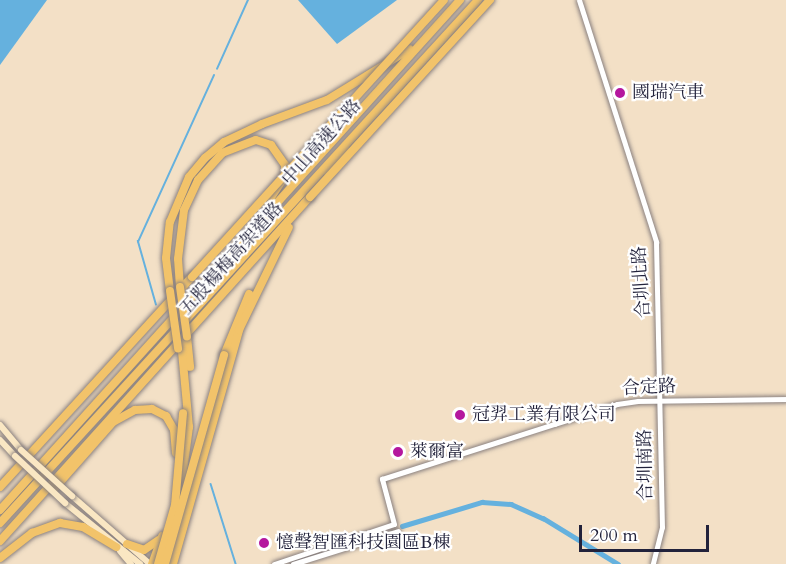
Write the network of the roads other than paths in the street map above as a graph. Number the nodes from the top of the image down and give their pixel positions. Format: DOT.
graph roads {
  1 [pos="444,0"];
  2 [pos="460,0"];
  3 [pos="478,0"];
  4 [pos="490,0"];
  5 [pos="579,0"];
  6 [pos="425,38"];
  7 [pos="370,115"];
  8 [pos="289,227"];
  9 [pos="237,243"];
  10 [pos="175,290"];
  11 [pos="182,342"];
  12 [pos="786,399"];
  13 [pos="660,401"];
  14 [pos="0,425"];
  15 [pos="0,440"];
  16 [pos="188,452"];
  17 [pos="0,486"];
  18 [pos="172,497"];
  19 [pos="189,502"];
  20 [pos="0,510"];
  21 [pos="0,523"];
  22 [pos="165,529"];
  23 [pos="398,531"];
  24 [pos="108,536"];
  25 [pos="0,541"];
  26 [pos="127,544"];
  27 [pos="0,547"];
  28 [pos="116,547"];
  29 [pos="0,558"];
  30 [pos="130,564"];
  31 [pos="140,564"];
  32 [pos="151,564"];
  33 [pos="162,564"];
  34 [pos="173,564"];
  35 [pos="274,564"];
  36 [pos="293,564"];
  37 [pos="653,564"];
  1 -- 17 [label="highway, 五股楊梅高架道路, bridge"];
  2 -- 6 [label="highway, 中山高速公路"];
  3 -- 7 [label="highway, 中山高速公路"];
  4 -- 25 [label="highway, 五股楊梅高架道路, bridge"];
  5 -- 13 [label="street, 合圳北路"];
  6 -- 9 [label="highway, 中山高速公路"];
  6 -- 10 [label="highway"];
  7 -- 8 [label="highway"];
  7 -- 21 [label="highway, 中山高速公路"];
  8 -- 19 [label="highway"];
  8 -- 33 [label="highway, bridge"];
  9 -- 10 [label="highway"];
  9 -- 20 [label="highway, 中山高速公路"];
  10 -- 11 [label="highway, bridge"];
  10 -- 11 [label="highway, bridge"];
  11 -- 16 [label="highway"];
  11 -- 19 [label="highway"];
  11 -- 33 [label="highway, bridge"];
  12 -- 13 [label="street, 合定路"];
  13 -- 35 [label="street, 合定路"];
  13 -- 37 [label="street, 合圳南路"];
  14 -- 26 [label="main road, bridge"];
  15 -- 24 [label="main road, bridge"];
  16 -- 18 [label="highway"];
  16 -- 33 [label="highway"];
  18 -- 22 [label="highway"];
  18 -- 27 [label="highway"];
  19 -- 34 [label="highway"];
  22 -- 26 [label="highway"];
  22 -- 32 [label="highway"];
  23 -- 36 [label="street"];
  24 -- 28 [label="main road"];
  24 -- 31 [label="main road"];
  26 -- 32 [label="main road"];
  28 -- 29 [label="highway"];
  28 -- 30 [label="main road"];
}
